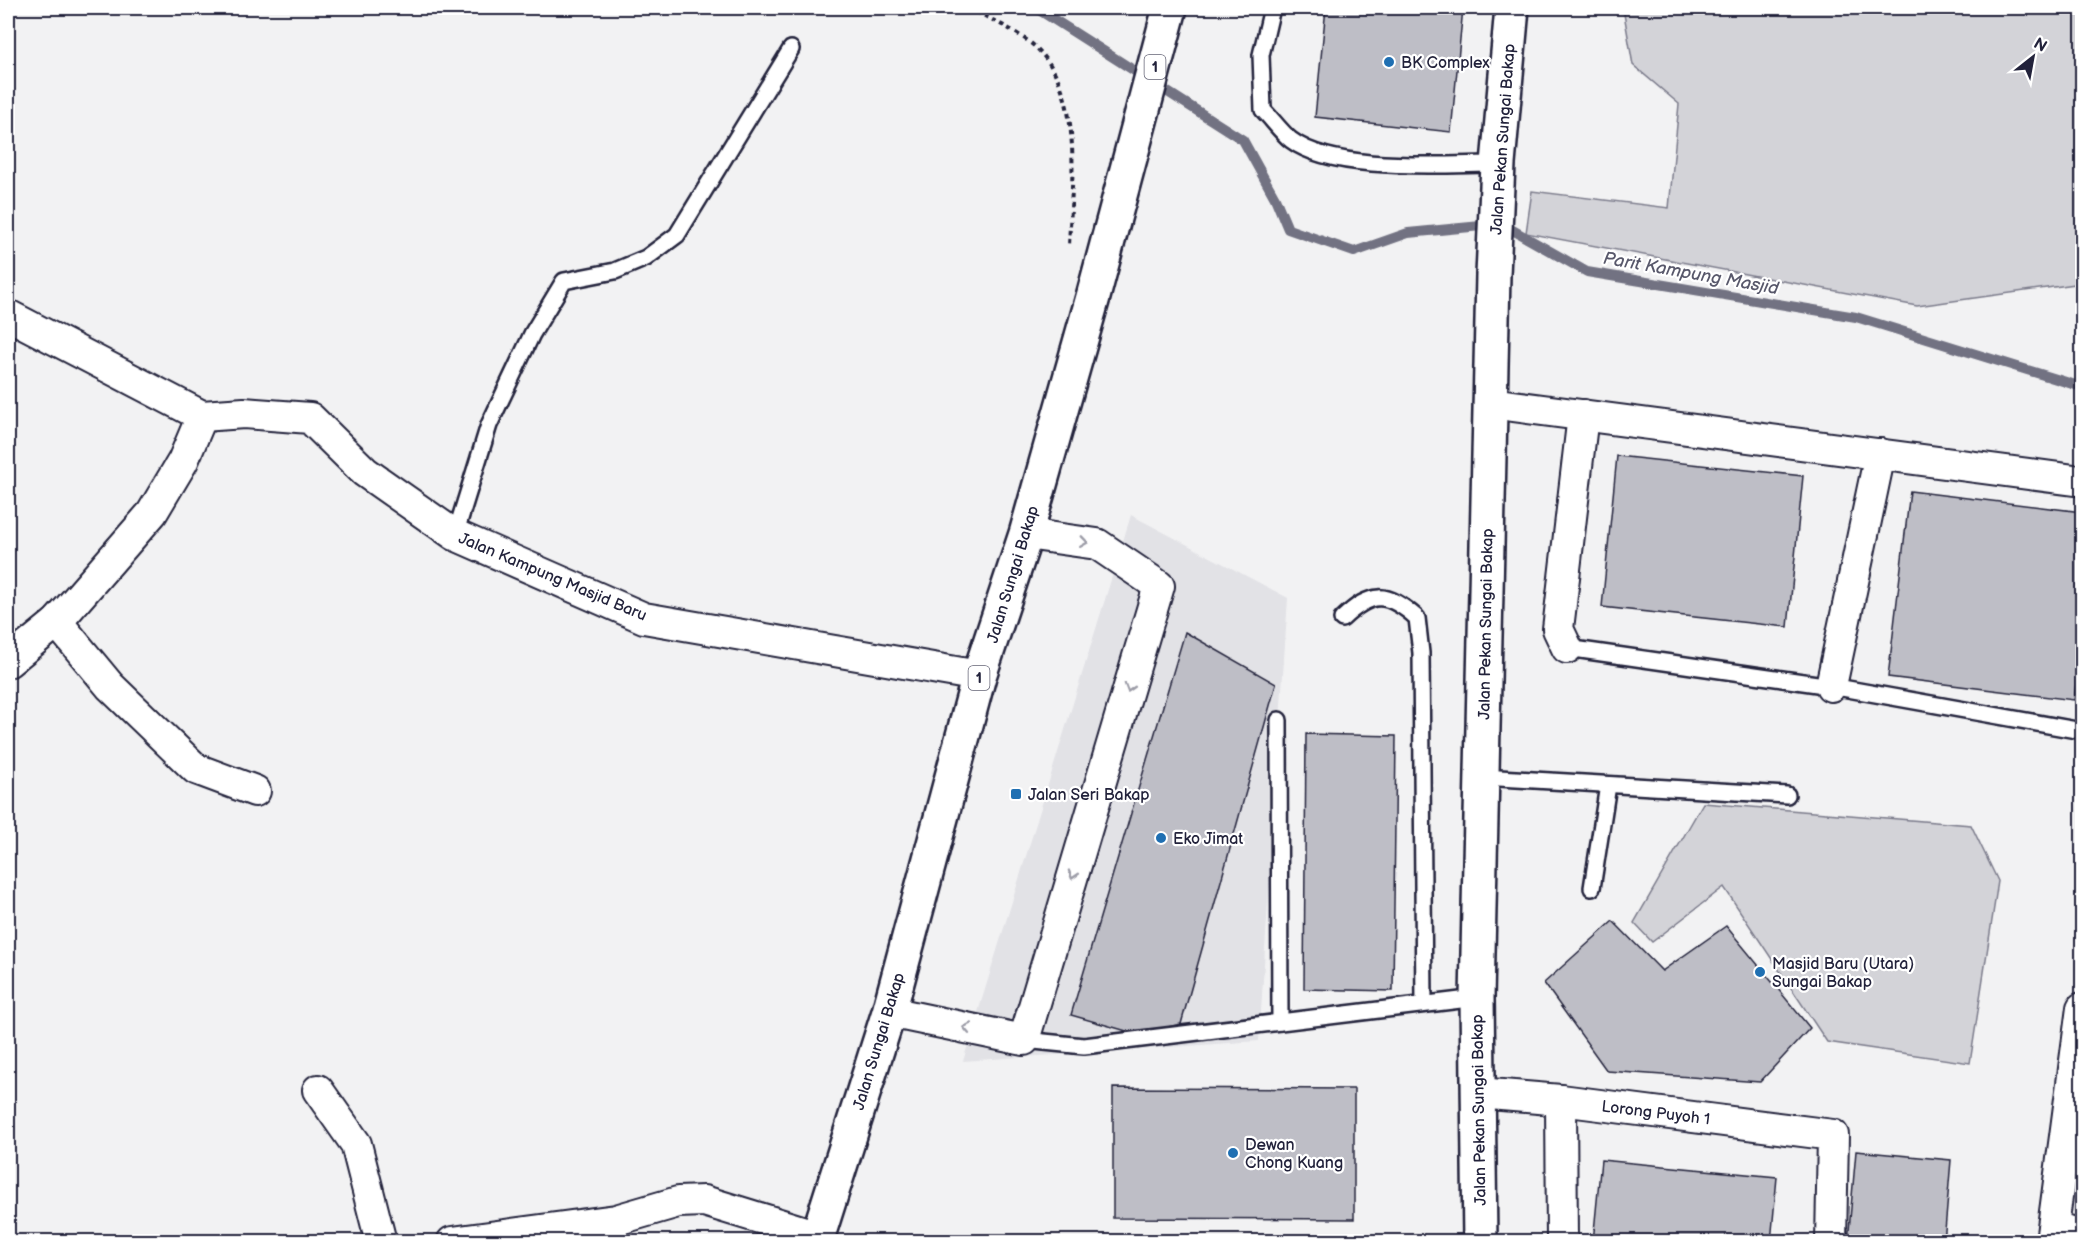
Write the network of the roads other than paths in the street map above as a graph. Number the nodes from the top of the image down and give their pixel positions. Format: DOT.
graph roads {
  1 [pos="1272,8"];
  2 [pos="1512,8"];
  3 [pos="1165,11"];
  4 [pos="791,49"];
  5 [pos="1498,164"];
  6 [pos="8,315"];
  7 [pos="1490,403"];
  8 [pos="1583,415"];
  9 [pos="201,416"];
  10 [pos="1880,454"];
  11 [pos="2082,481"];
  12 [pos="1026,534"];
  13 [pos="455,535"];
  14 [pos="1342,619"];
  15 [pos="57,622"];
  16 [pos="1567,648"];
  17 [pos="8,662"];
  18 [pos="980,676"];
  19 [pos="1831,686"];
  20 [pos="1279,720"];
  21 [pos="2082,731"];
  22 [pos="1482,777"];
  23 [pos="1608,785"];
  24 [pos="255,791"];
  25 [pos="1787,795"];
  26 [pos="1592,888"];
  27 [pos="1477,998"];
  28 [pos="1424,1004"];
  29 [pos="2082,1008"];
  30 [pos="889,1012"];
  31 [pos="1280,1022"];
  32 [pos="1024,1040"];
  33 [pos="318,1090"];
  34 [pos="1478,1093"];
  35 [pos="1561,1100"];
  36 [pos="2052,1235"];
  37 [pos="2082,1235"];
  38 [pos="817,1239"];
  39 [pos="381,1242"];
  40 [pos="452,1242"];
  41 [pos="1480,1242"];
  42 [pos="1562,1242"];
  43 [pos="1831,1242"];
  1 -- 5 [label="lane"];
  2 -- 5 [label="main road, Jalan Pekan Sungai Bakap"];
  3 -- 12 [label="main road, Jalan Sungai Bakap / 1"];
  4 -- 13 [label="lane"];
  5 -- 7 [label="main road, Jalan Pekan Sungai Bakap"];
  6 -- 9 [label="street"];
  7 -- 8 [label="street"];
  7 -- 22 [label="main road, Jalan Pekan Sungai Bakap"];
  8 -- 10 [label="street"];
  8 -- 16 [label="street"];
  9 -- 13 [label="street, Jalan Kampung Masjid Baru"];
  9 -- 15 [label="street"];
  10 -- 11 [label="street"];
  10 -- 19 [label="street"];
  12 -- 18 [label="main road, Jalan Sungai Bakap / 1"];
  12 -- 32 [label="street, one-way"];
  13 -- 18 [label="street, Jalan Kampung Masjid Baru"];
  14 -- 28 [label="lane"];
  15 -- 17 [label="street"];
  15 -- 24 [label="street"];
  16 -- 19 [label="lane"];
  18 -- 30 [label="main road, Jalan Sungai Bakap / 1"];
  19 -- 21 [label="lane"];
  20 -- 31 [label="lane"];
  22 -- 23 [label="lane"];
  22 -- 27 [label="main road, Jalan Pekan Sungai Bakap"];
  23 -- 25 [label="lane"];
  23 -- 26 [label="lane"];
  27 -- 28 [label="lane"];
  27 -- 34 [label="main road, Jalan Pekan Sungai Bakap"];
  28 -- 31 [label="lane"];
  29 -- 36 [label="street"];
  32 -- 30 [label="street, one-way"];
  30 -- 38 [label="main road, Jalan Sungai Bakap / 1"];
  31 -- 32 [label="lane"];
  33 -- 39 [label="street"];
  34 -- 35 [label="street, Lorong Puyoh 1"];
  34 -- 41 [label="main road, Jalan Pekan Sungai Bakap"];
  35 -- 42 [label="street"];
  35 -- 43 [label="street, Lorong Puyoh 1"];
  36 -- 37 [label="street"];
  38 -- 40 [label="street"];
}
